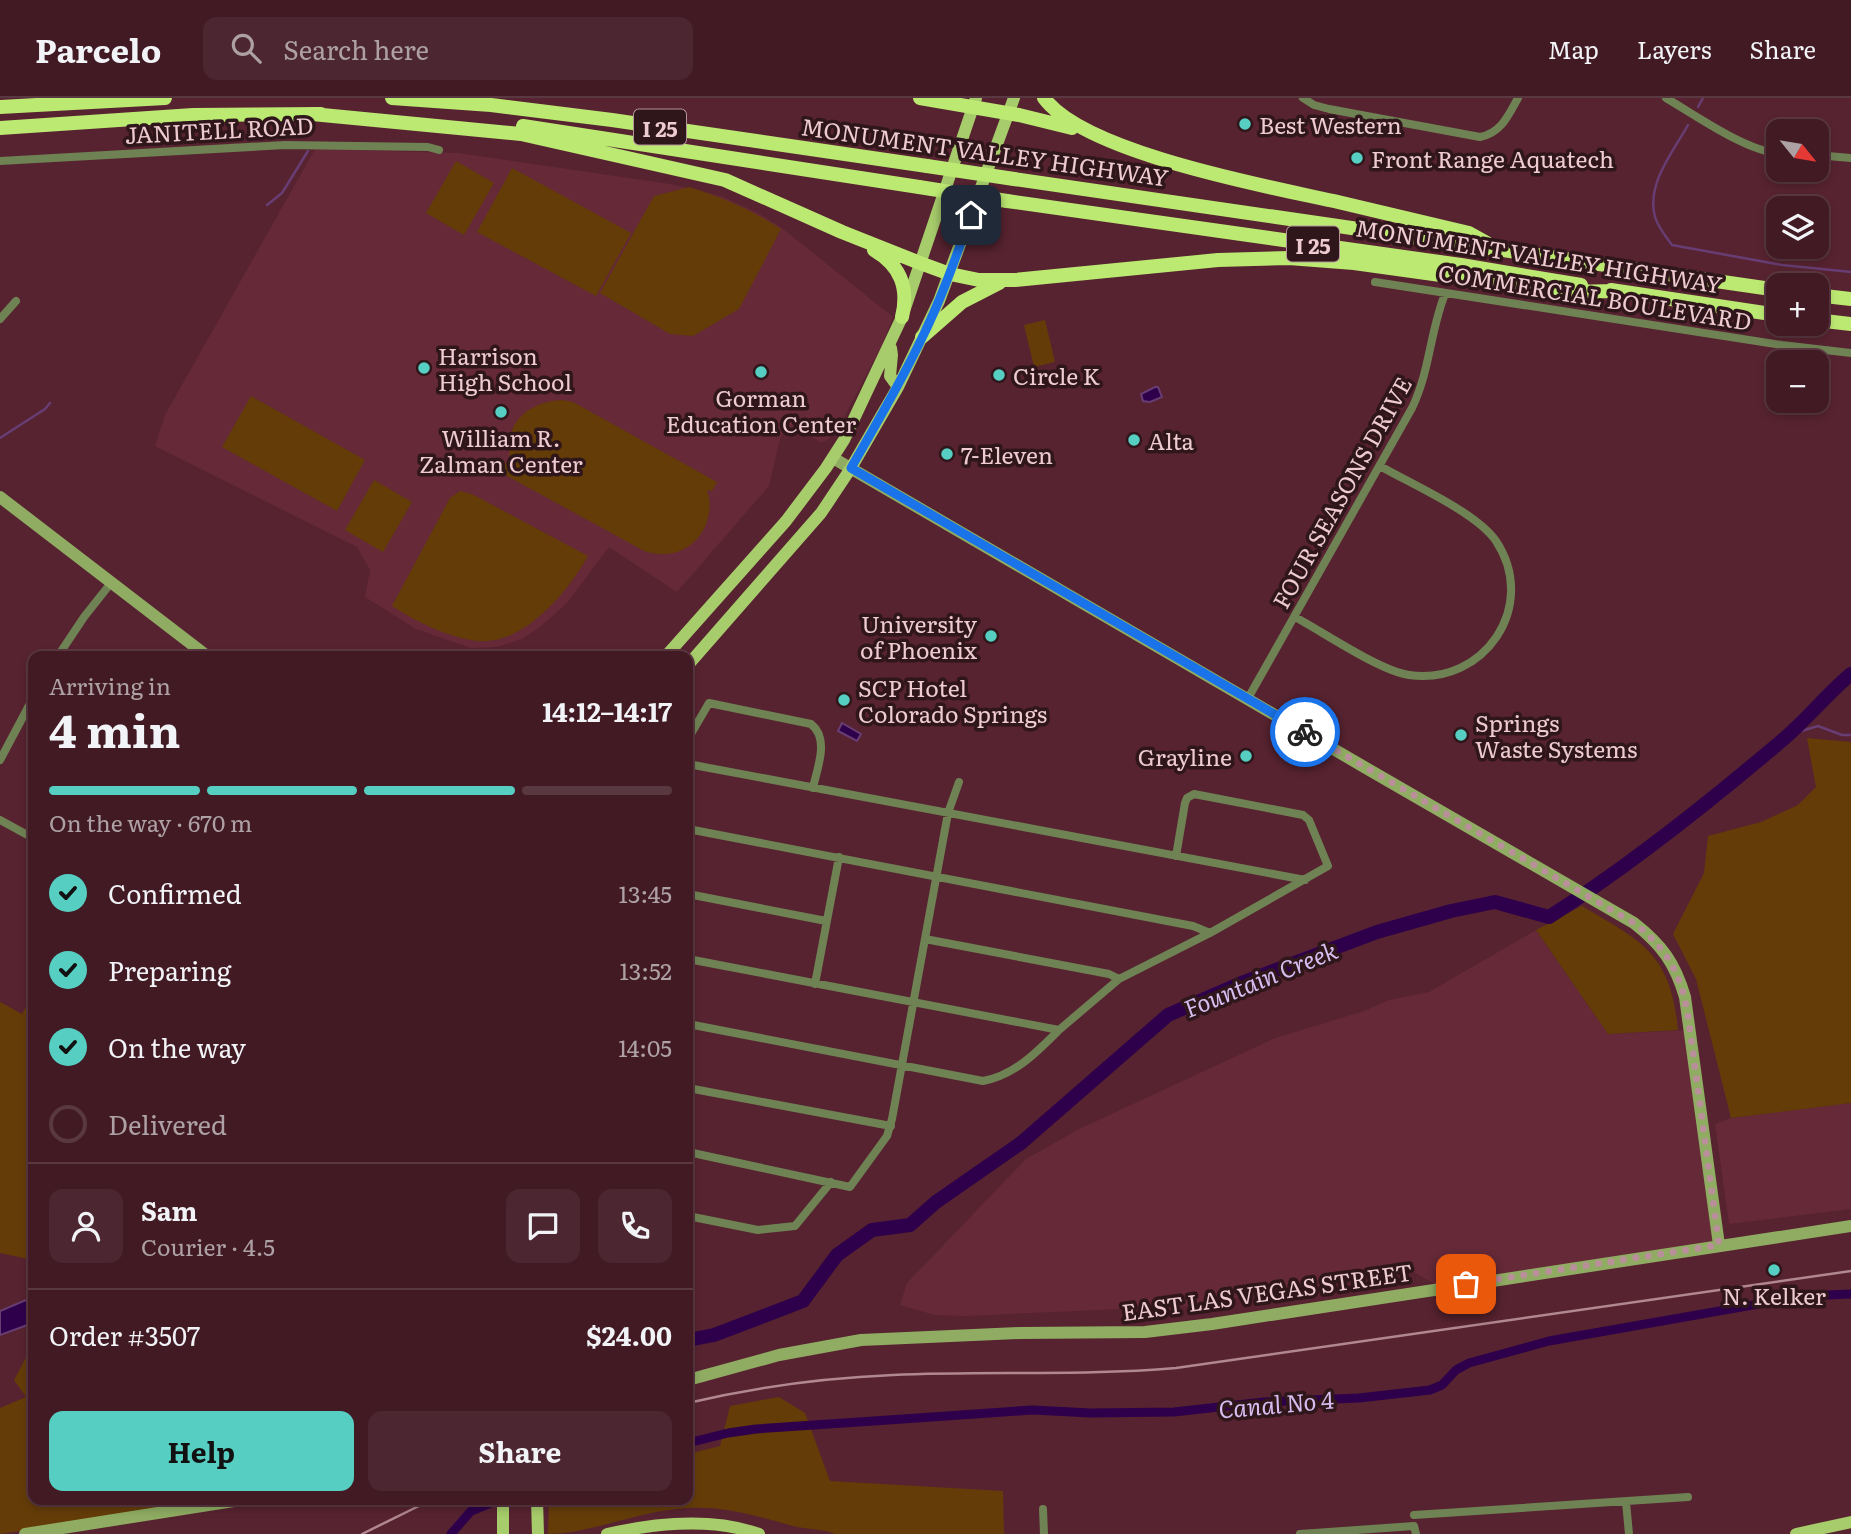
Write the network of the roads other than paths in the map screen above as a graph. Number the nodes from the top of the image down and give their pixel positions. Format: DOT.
graph roads {
  1 [pos="165,98"];
  2 [pos="391,98"];
  3 [pos="920,98"];
  4 [pos="1014,98"];
  5 [pos="1044,98"];
  6 [pos="1303,98"];
  7 [pos="1518,98"];
  8 [pos="1666,98"];
  9 [pos="975,103"];
  10 [pos="0,107"];
  11 [pos="312,114"];
  12 [pos="1008,114"];
  13 [pos="0,128"];
  14 [pos="1117,143"];
  15 [pos="439,150"];
  16 [pos="1766,152"];
  17 [pos="1829,156"];
  18 [pos="1851,158"];
  19 [pos="0,161"];
  20 [pos="842,232"];
  21 [pos="1497,248"];
  22 [pos="920,263"];
  23 [pos="950,274"];
  24 [pos="1007,280"];
  25 [pos="1375,282"];
  26 [pos="1766,288"];
  27 [pos="1618,291"];
  28 [pos="1445,294"];
  29 [pos="1829,296"];
  30 [pos="1851,299"];
  31 [pos="16,302"];
  32 [pos="1766,313"];
  33 [pos="902,317"];
  34 [pos="0,320"];
  35 [pos="1829,321"];
  36 [pos="1851,324"];
  37 [pos="922,337"];
  38 [pos="890,344"];
  39 [pos="1851,353"];
  40 [pos="898,387"];
  41 [pos="833,458"];
  42 [pos="1380,466"];
  43 [pos="851,468"];
  44 [pos="0,496"];
  45 [pos="111,583"];
  46 [pos="1295,617"];
  47 [pos="61,651"];
  48 [pos="200,651"];
  49 [pos="671,651"];
  50 [pos="693,659"];
  51 [pos="1247,700"];
  52 [pos="28,707"];
  53 [pos="693,731"];
  54 [pos="0,760"];
  55 [pos="693,765"];
  56 [pos="959,782"];
  57 [pos="813,788"];
  58 [pos="948,813"];
  59 [pos="0,820"];
  60 [pos="693,830"];
  61 [pos="28,835"];
  62 [pos="1175,856"];
  63 [pos="839,857"];
  64 [pos="936,876"];
  65 [pos="1305,880"];
  66 [pos="693,895"];
  67 [pos="826,921"];
  68 [pos="1210,933"];
  69 [pos="925,939"];
  70 [pos="693,960"];
  71 [pos="1119,979"];
  72 [pos="815,984"];
  73 [pos="914,1002"];
  74 [pos="693,1025"];
  75 [pos="1059,1030"];
  76 [pos="902,1066"];
  77 [pos="693,1089"];
  78 [pos="891,1126"];
  79 [pos="693,1153"];
  80 [pos="831,1182"];
  81 [pos="693,1217"];
  82 [pos="1851,1226"];
  83 [pos="1719,1245"];
  84 [pos="693,1379"];
  85 [pos="1688,1497"];
  86 [pos="1626,1502"];
  87 [pos="209,1505"];
  88 [pos="503,1505"];
  89 [pos="537,1505"];
  90 [pos="1043,1509"];
  91 [pos="1414,1516"];
  92 [pos="1851,1522"];
  93 [pos="26,1534"];
  94 [pos="503,1534"];
  95 [pos="538,1534"];
  96 [pos="607,1534"];
  97 [pos="759,1534"];
  98 [pos="1044,1534"];
  99 [pos="1300,1534"];
  100 [pos="1416,1534"];
  101 [pos="1629,1534"];
  102 [pos="1796,1534"];
  1 -- 10 [label="highway"];
  2 -- 21 [label="highway, MONUMENT VALLEY HIGHWAY / I 25, bridge"];
  3 -- 9 [label="highway"];
  4 -- 12 [label="main road"];
  5 -- 14 [label="highway"];
  6 -- 7 [label="street"];
  8 -- 16 [label="street"];
  9 -- 12 [label="highway"];
  9 -- 22 [label="main road"];
  11 -- 13 [label="highway, MONUMENT VALLEY HIGHWAY / I 25"];
  11 -- 20 [label="highway"];
  11 -- 27 [label="highway, MONUMENT VALLEY HIGHWAY / I 25, bridge"];
  12 -- 14 [label="highway"];
  12 -- 23 [label="main road"];
  14 -- 21 [label="highway"];
  15 -- 19 [label="street, JANITELL ROAD"];
  17 -- 18 [label="street"];
  20 -- 22 [label="highway"];
  20 -- 33 [label="highway"];
  21 -- 26 [label="highway, MONUMENT VALLEY HIGHWAY / I 25"];
  22 -- 23 [label="highway"];
  22 -- 33 [label="main road"];
  23 -- 24 [label="highway"];
  23 -- 37 [label="main road"];
  24 -- 27 [label="highway"];
  24 -- 37 [label="highway"];
  25 -- 28 [label="street, COMMERCIAL BOULEVARD"];
  27 -- 32 [label="highway, MONUMENT VALLEY HIGHWAY / I 25"];
  28 -- 39 [label="street, COMMERCIAL BOULEVARD"];
  28 -- 42 [label="street, FOUR SEASONS DRIVE"];
  29 -- 30 [label="highway"];
  31 -- 34 [label="street"];
  33 -- 38 [label="main road"];
  35 -- 36 [label="highway"];
  37 -- 40 [label="main road"];
  38 -- 40 [label="main road"];
  38 -- 41 [label="main road"];
  40 -- 43 [label="main road"];
  41 -- 43 [label="street"];
  41 -- 49 [label="main road"];
  42 -- 46 [label="street, FOUR SEASONS DRIVE"];
  42 -- 46 [label="street"];
  43 -- 50 [label="main road"];
  43 -- 51 [label="street"];
  44 -- 45 [label="street"];
  45 -- 47 [label="street"];
  45 -- 48 [label="street"];
  46 -- 51 [label="street, FOUR SEASONS DRIVE"];
  51 -- 83 [label="street"];
  52 -- 54 [label="street"];
  53 -- 57 [label="street"];
  55 -- 57 [label="street"];
  56 -- 58 [label="street"];
  57 -- 58 [label="street"];
  58 -- 62 [label="street"];
  58 -- 64 [label="street"];
  59 -- 61 [label="street"];
  60 -- 63 [label="street"];
  62 -- 65 [label="street"];
  62 -- 65 [label="street"];
  63 -- 64 [label="street"];
  63 -- 67 [label="street"];
  64 -- 68 [label="street"];
  64 -- 69 [label="street"];
  65 -- 68 [label="street"];
  66 -- 67 [label="street"];
  67 -- 72 [label="street"];
  68 -- 71 [label="street"];
  69 -- 71 [label="street"];
  69 -- 73 [label="street"];
  70 -- 72 [label="street"];
  71 -- 75 [label="street"];
  72 -- 73 [label="street"];
  73 -- 75 [label="street"];
  73 -- 76 [label="street"];
  74 -- 76 [label="street"];
  75 -- 76 [label="street"];
  76 -- 78 [label="street"];
  77 -- 78 [label="street"];
  78 -- 80 [label="street"];
  79 -- 80 [label="street"];
  80 -- 81 [label="street"];
  82 -- 83 [label="street, EAST LAS VEGAS STREET"];
  83 -- 84 [label="street, EAST LAS VEGAS STREET"];
  85 -- 86 [label="street"];
  86 -- 91 [label="street"];
  86 -- 101 [label="street"];
  87 -- 93 [label="street"];
  88 -- 94 [label="main road"];
  89 -- 95 [label="main road"];
  90 -- 98 [label="street"];
  92 -- 102 [label="main road"];
  96 -- 97 [label="main road"];
  99 -- 100 [label="street"];
}
